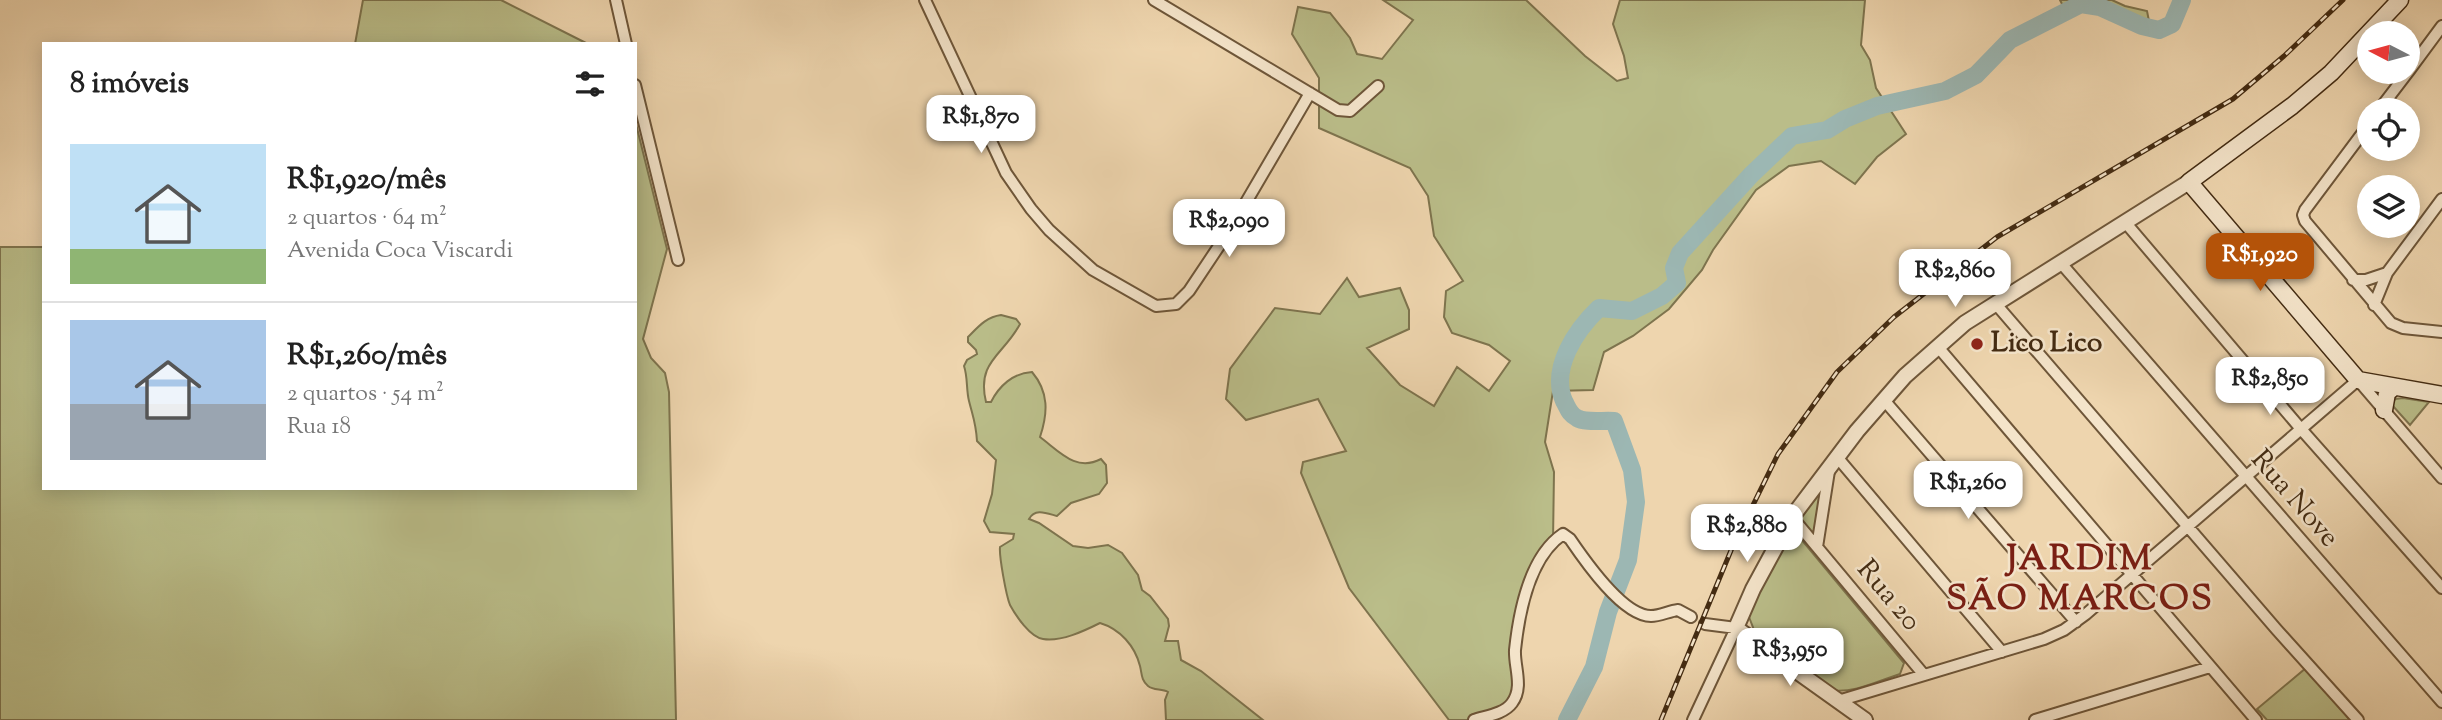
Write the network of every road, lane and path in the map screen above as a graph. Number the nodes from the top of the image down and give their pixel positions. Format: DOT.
graph roads {
  1 [pos="616,0"];
  2 [pos="925,0"];
  3 [pos="1154,0"];
  4 [pos="2400,0"];
  5 [pos="2442,26"];
  6 [pos="626,42"];
  7 [pos="2420,56"];
  8 [pos="2399,84"];
  9 [pos="1378,86"];
  10 [pos="637,93"];
  11 [pos="1310,93"];
  12 [pos="2388,98"];
  13 [pos="2357,141"];
  14 [pos="2189,182"];
  15 [pos="2442,199"];
  16 [pos="2125,222"];
  17 [pos="678,260"];
  18 [pos="2060,262"];
  19 [pos="2387,273"];
  20 [pos="2353,280"];
  21 [pos="1995,303"];
  22 [pos="2374,305"];
  23 [pos="2442,332"];
  24 [pos="1938,347"];
  25 [pos="2358,380"];
  26 [pos="2394,387"];
  27 [pos="2442,395"];
  28 [pos="1884,400"];
  29 [pos="2384,410"];
  30 [pos="2301,429"];
  31 [pos="1833,463"];
  32 [pos="2245,478"];
  33 [pos="2442,478"];
  34 [pos="1792,517"];
  35 [pos="2188,527"];
  36 [pos="1817,547"];
  37 [pos="2132,575"];
  38 [pos="2442,588"];
  39 [pos="1691,617"];
  40 [pos="2076,622"];
  41 [pos="1705,624"];
  42 [pos="1736,628"];
  43 [pos="2002,652"];
  44 [pos="2210,667"];
  45 [pos="1924,675"];
  46 [pos="1838,701"];
  47 [pos="2442,702"];
  48 [pos="1474,720"];
  49 [pos="1693,720"];
  50 [pos="1865,720"];
  51 [pos="2035,720"];
  52 [pos="2256,720"];
  53 [pos="2358,720"];
  1 -- 6 [label="street"];
  2 -- 11 [label="street"];
  3 -- 11 [label="street"];
  4 -- 14 [label="main road"];
  5 -- 7 [label="street"];
  8 -- 12 [label="street"];
  9 -- 11 [label="street"];
  10 -- 17 [label="street"];
  13 -- 20 [label="street"];
  14 -- 16 [label="street"];
  14 -- 25 [label="main road"];
  15 -- 19 [label="street"];
  16 -- 18 [label="street"];
  16 -- 30 [label="street"];
  18 -- 21 [label="street"];
  18 -- 32 [label="street, Rua Nove"];
  19 -- 20 [label="street"];
  19 -- 22 [label="street"];
  20 -- 22 [label="street"];
  21 -- 24 [label="street"];
  21 -- 35 [label="street"];
  22 -- 23 [label="street"];
  24 -- 28 [label="street"];
  24 -- 37 [label="street"];
  25 -- 26 [label="main road"];
  25 -- 29 [label="street"];
  25 -- 30 [label="street"];
  26 -- 27 [label="main road"];
  26 -- 29 [label="main road"];
  28 -- 31 [label="street"];
  28 -- 40 [label="street"];
  29 -- 33 [label="street"];
  30 -- 32 [label="street"];
  30 -- 38 [label="street"];
  31 -- 34 [label="street"];
  31 -- 36 [label="street"];
  31 -- 43 [label="street"];
  32 -- 35 [label="street"];
  32 -- 47 [label="street, Rua Nove"];
  34 -- 36 [label="street, Rua 20"];
  34 -- 42 [label="street"];
  35 -- 37 [label="street"];
  35 -- 53 [label="street"];
  36 -- 45 [label="street, Rua 20"];
  37 -- 40 [label="street"];
  37 -- 44 [label="street"];
  39 -- 48 [label="street"];
  40 -- 43 [label="street"];
  41 -- 42 [label="street"];
  42 -- 46 [label="street"];
  42 -- 49 [label="street"];
  43 -- 45 [label="street"];
  44 -- 51 [label="street"];
  44 -- 52 [label="street"];
  45 -- 46 [label="street"];
  46 -- 50 [label="street"];
}
